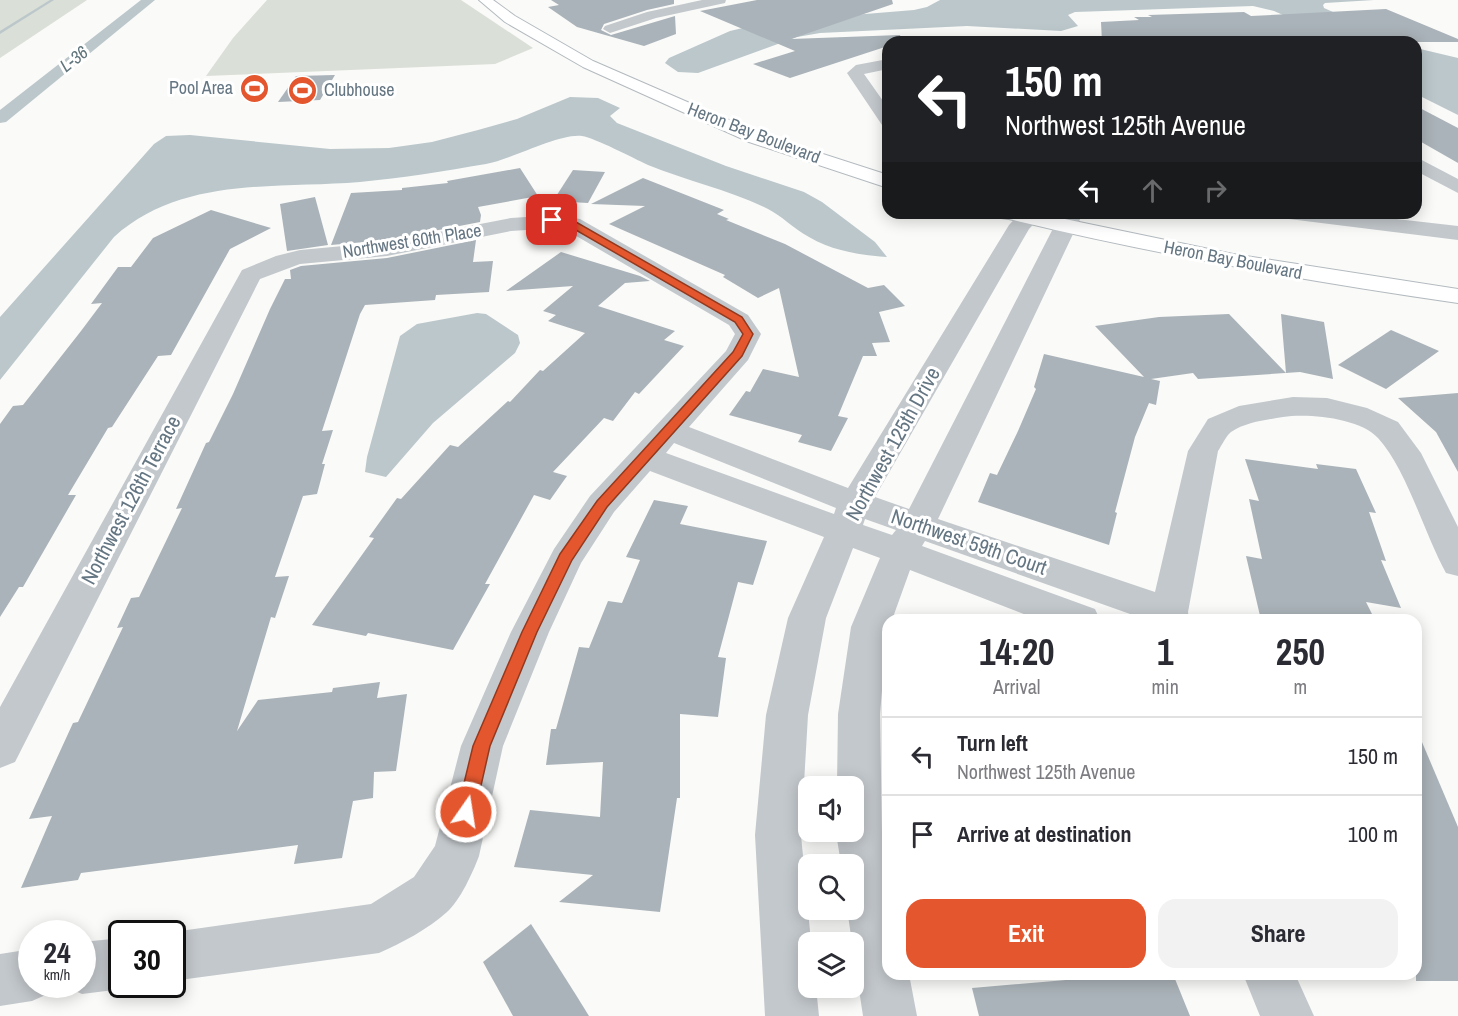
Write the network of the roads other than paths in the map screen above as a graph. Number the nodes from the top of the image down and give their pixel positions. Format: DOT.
graph roads {
  1 [pos="485,0"];
  2 [pos="720,0"];
  3 [pos="637,8"];
  4 [pos="652,15"];
  5 [pos="610,29"];
  6 [pos="882,65"];
  7 [pos="656,93"];
  8 [pos="882,112"];
  9 [pos="882,164"];
  10 [pos="1422,167"];
  11 [pos="882,180"];
  12 [pos="1458,188"];
  13 [pos="1022,219"];
  14 [pos="1075,219"];
  15 [pos="1084,219"];
  16 [pos="1089,219"];
  17 [pos="1340,219"];
  18 [pos="1458,233"];
  19 [pos="272,263"];
  20 [pos="1401,266"];
  21 [pos="1458,297"];
  22 [pos="669,429"];
  23 [pos="645,457"];
  24 [pos="850,517"];
  25 [pos="909,538"];
  26 [pos="1458,563"];
  27 [pos="1069,614"];
  28 [pos="1162,614"];
  29 [pos="1169,614"];
  30 [pos="0,748"];
  31 [pos="186,954"];
  32 [pos="882,969"];
  33 [pos="18,977"];
  34 [pos="0,980"];
  35 [pos="884,980"];
  36 [pos="1272,980"];
  37 [pos="792,1016"];
  38 [pos="890,1016"];
  39 [pos="1287,1016"];
  1 -- 7 [label="street, Heron Bay Boulevard"];
  2 -- 4 [label="street"];
  3 -- 4 [label="street"];
  4 -- 5 [label="street"];
  6 -- 8 [label="street"];
  7 -- 9 [label="street, Heron Bay Boulevard"];
  7 -- 11 [label="street, Heron Bay Boulevard"];
  10 -- 12 [label="street"];
  13 -- 24 [label="street, Northwest 125th Drive"];
  14 -- 25 [label="street"];
  15 -- 21 [label="street, Heron Bay Boulevard"];
  16 -- 20 [label="street, Heron Bay Boulevard"];
  17 -- 18 [label="street"];
  19 -- 22 [label="street, Northwest 60th Place"];
  19 -- 30 [label="street, Northwest 126th Terrace"];
  22 -- 23 [label="street"];
  22 -- 24 [label="street, Northwest 59th Court"];
  23 -- 24 [label="street, Northwest 59th Court"];
  23 -- 31 [label="street"];
  24 -- 25 [label="street, Northwest 59th Court"];
  24 -- 37 [label="street, Northwest 125th Drive"];
  25 -- 27 [label="street, Northwest 59th Court"];
  25 -- 28 [label="street, Northwest 59th Court"];
  25 -- 32 [label="street"];
  26 -- 29 [label="street"];
  33 -- 34 [label="street"];
  35 -- 38 [label="street"];
  36 -- 39 [label="street"];
}
